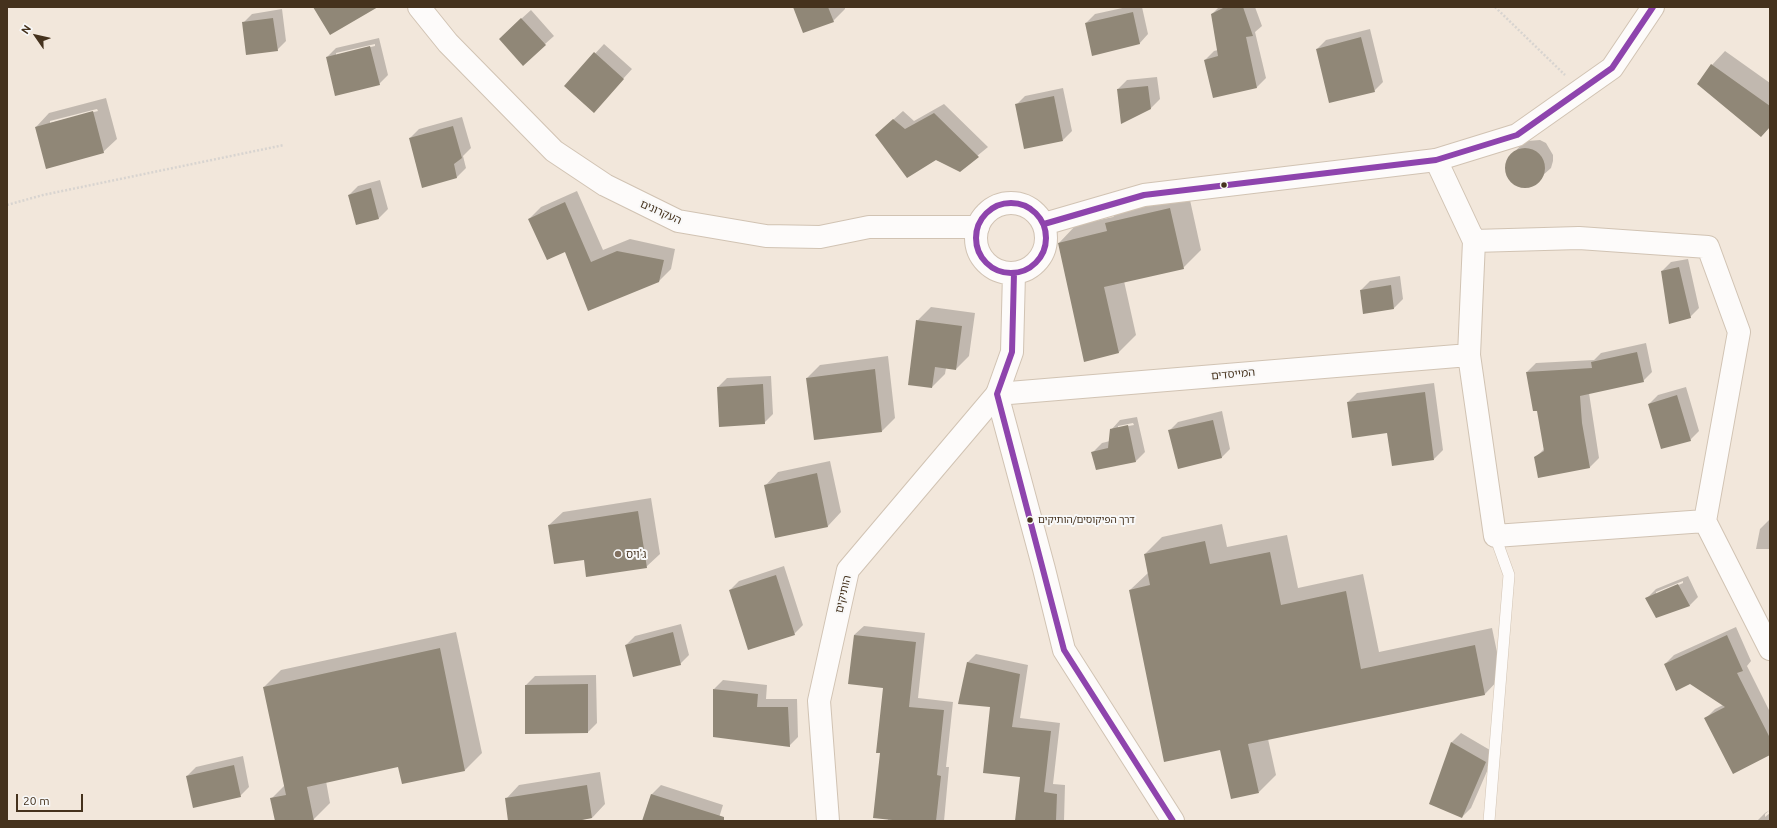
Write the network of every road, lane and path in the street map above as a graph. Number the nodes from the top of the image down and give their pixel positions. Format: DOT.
graph roads {
  1 [pos="419,7"];
  2 [pos="1495,7"];
  3 [pos="1653,7"];
  4 [pos="1580,90"];
  5 [pos="284,145"];
  6 [pos="1436,160"];
  7 [pos="7,204"];
  8 [pos="1044,224"];
  9 [pos="978,227"];
  10 [pos="1474,241"];
  11 [pos="1014,273"];
  12 [pos="1469,355"];
  13 [pos="997,394"];
  14 [pos="1705,521"];
  15 [pos="1495,536"];
  16 [pos="1770,649"];
  17 [pos="828,821"];
  18 [pos="1173,821"];
  19 [pos="1489,821"];
  1 -- 9 [label="street, העקרונים"];
  2 -- 4 [label="path"];
  3 -- 4 [label="street"];
  4 -- 6 [label="street"];
  5 -- 7 [label="path"];
  6 -- 8 [label="street"];
  6 -- 10 [label="street"];
  8 -- 9 [label="street"];
  8 -- 11 [label="street"];
  9 -- 11 [label="street"];
  10 -- 12 [label="street"];
  10 -- 14 [label="street"];
  11 -- 13 [label="street"];
  12 -- 13 [label="street, המייסדים"];
  12 -- 15 [label="street"];
  13 -- 17 [label="street, הותיקים"];
  13 -- 18 [label="street"];
  14 -- 15 [label="street"];
  14 -- 16 [label="street"];
  15 -- 19 [label="lane"];
}
